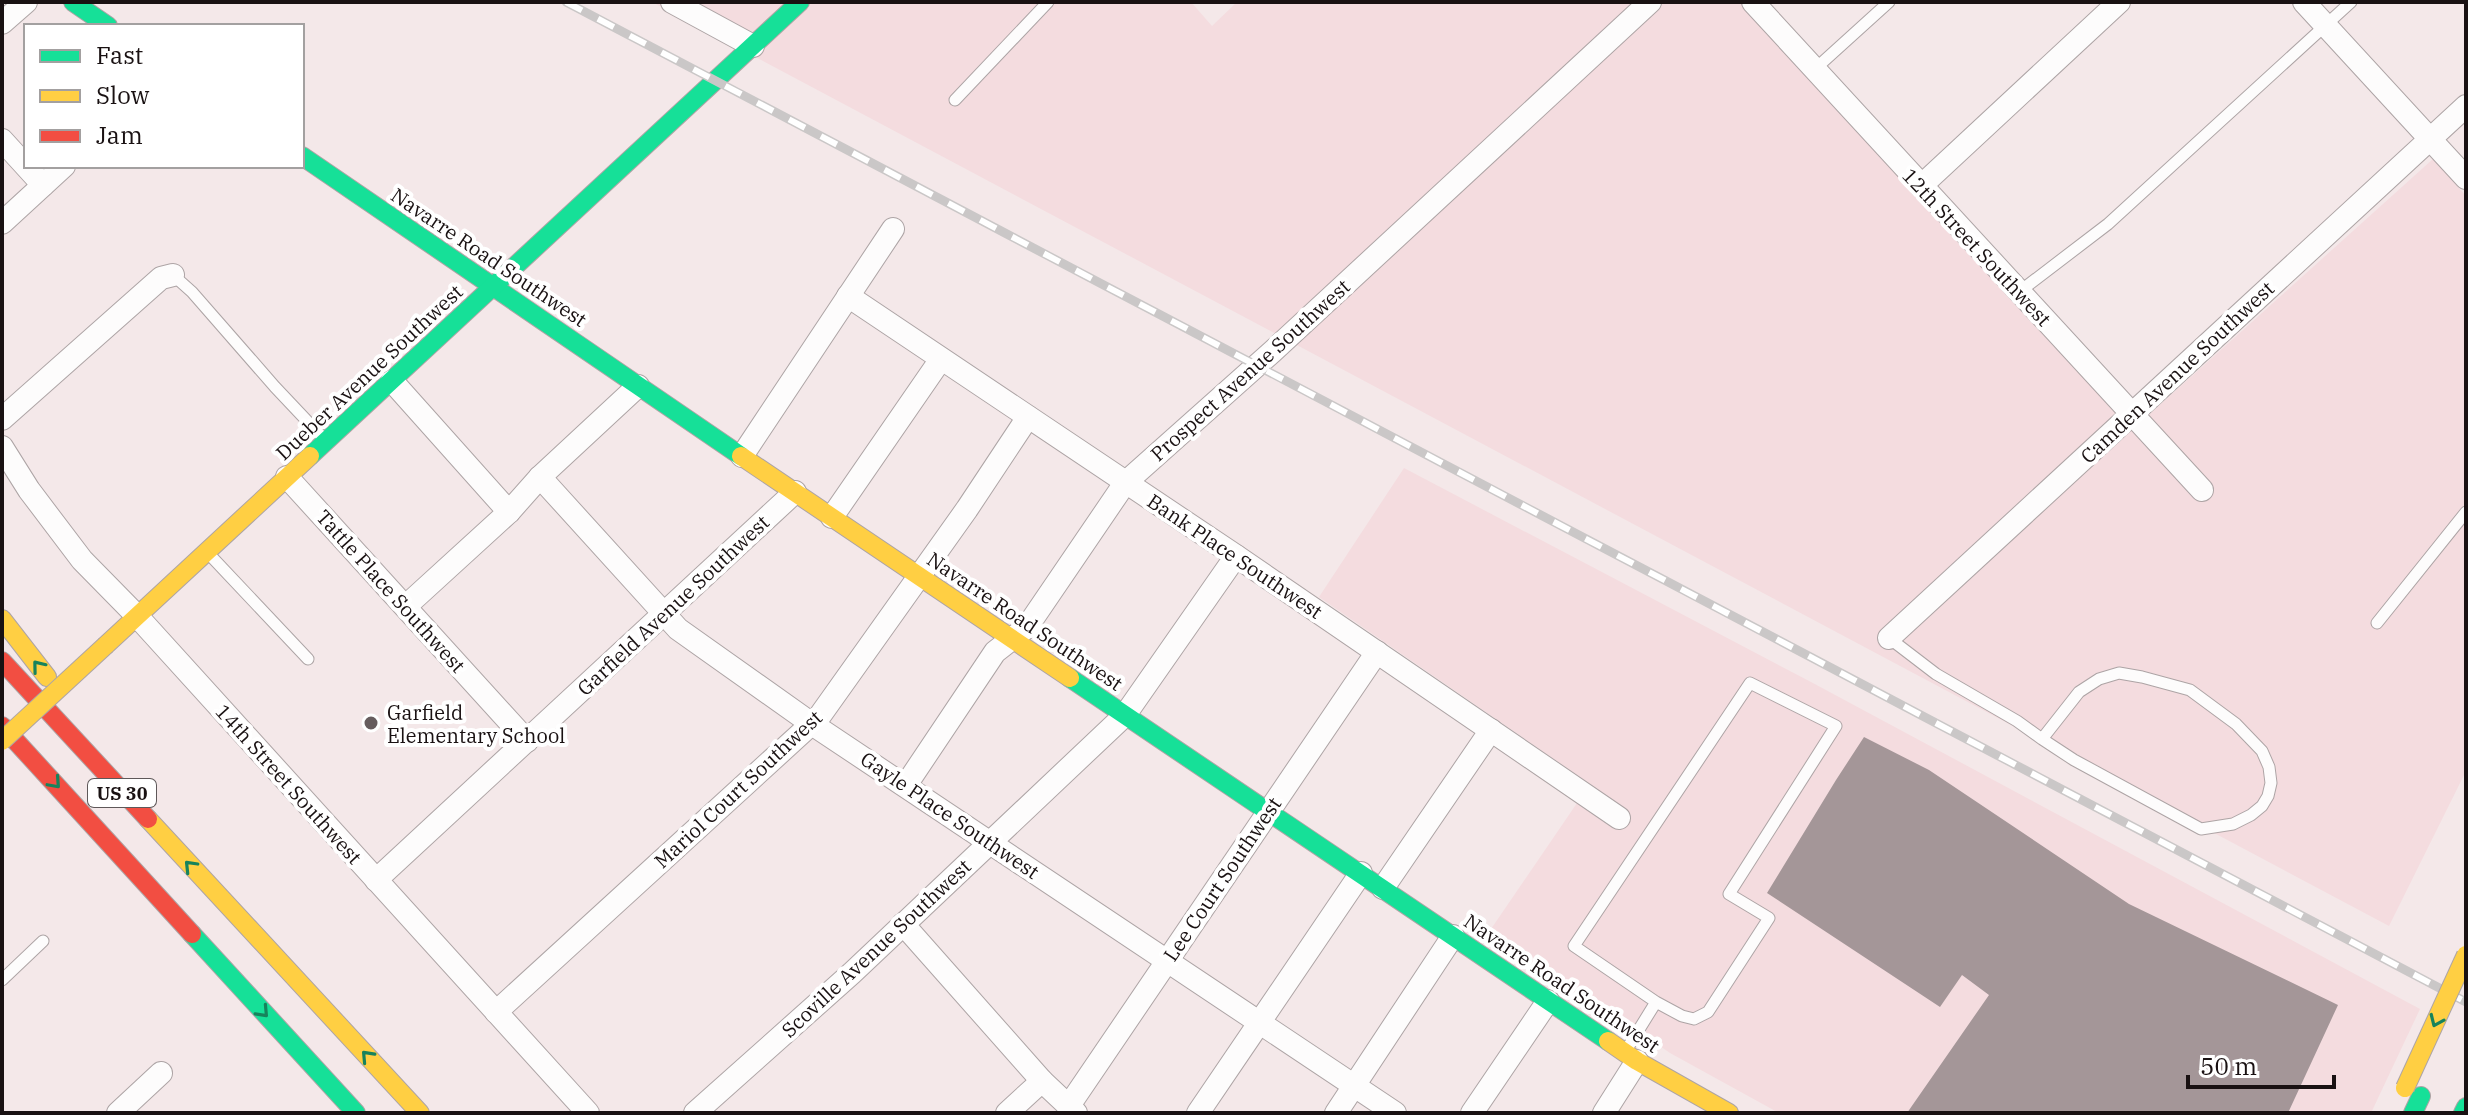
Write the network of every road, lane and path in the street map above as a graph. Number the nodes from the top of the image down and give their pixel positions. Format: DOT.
graph roads {
  1 [pos="26,2"];
  2 [pos="73,2"];
  3 [pos="672,2"];
  4 [pos="800,2"];
  5 [pos="1048,2"];
  6 [pos="1650,2"];
  7 [pos="1753,2"];
  8 [pos="1889,2"];
  9 [pos="2119,2"];
  10 [pos="2304,2"];
  11 [pos="2351,2"];
  12 [pos="2,23"];
  13 [pos="105,24"];
  14 [pos="2326,26"];
  15 [pos="753,46"];
  16 [pos="1815,69"];
  17 [pos="955,100"];
  18 [pos="2466,106"];
  19 [pos="2429,139"];
  20 [pos="2,140"];
  21 [pos="304,157"];
  22 [pos="24,164"];
  23 [pos="28,168"];
  24 [pos="62,168"];
  25 [pos="2466,178"];
  26 [pos="43,185"];
  27 [pos="1921,186"];
  28 [pos="2,223"];
  29 [pos="893,229"];
  30 [pos="173,275"];
  31 [pos="494,287"];
  32 [pos="2019,292"];
  33 [pos="848,296"];
  34 [pos="941,359"];
  35 [pos="392,381"];
  36 [pos="638,386"];
  37 [pos="2131,414"];
  38 [pos="1028,417"];
  39 [pos="2,419"];
  40 [pos="326,441"];
  41 [pos="2,447"];
  42 [pos="742,456"];
  43 [pos="287,477"];
  44 [pos="540,477"];
  45 [pos="1125,483"];
  46 [pos="2202,490"];
  47 [pos="795,492"];
  48 [pos="509,512"];
  49 [pos="2466,512"];
  50 [pos="832,517"];
  51 [pos="207,553"];
  52 [pos="1236,556"];
  53 [pos="920,577"];
  54 [pos="406,606"];
  55 [pos="664,614"];
  56 [pos="137,616"];
  57 [pos="2,619"];
  58 [pos="2377,623"];
  59 [pos="1889,638"];
  60 [pos="1012,639"];
  61 [pos="1377,652"];
  62 [pos="308,659"];
  63 [pos="2,661"];
  64 [pos="70,702"];
  65 [pos="1125,715"];
  66 [pos="812,724"];
  67 [pos="2,726"];
  68 [pos="1491,730"];
  69 [pos="2042,739"];
  70 [pos="2,741"];
  71 [pos="527,741"];
  72 [pos="906,785"];
  73 [pos="1268,811"];
  74 [pos="1619,818"];
  75 [pos="992,842"];
  76 [pos="206,854"];
  77 [pos="1361,873"];
  78 [pos="376,880"];
  79 [pos="124,886"];
  80 [pos="1383,888"];
  81 [pos="244,922"];
  82 [pos="903,924"];
  83 [pos="1453,936"];
  84 [pos="43,941"];
  85 [pos="210,954"];
  86 [pos="2466,955"];
  87 [pos="1166,961"];
  88 [pos="2,980"];
  89 [pos="2466,994"];
  90 [pos="1548,1001"];
  91 [pos="1656,1002"];
  92 [pos="496,1012"];
  93 [pos="1260,1024"];
  94 [pos="1631,1057"];
  95 [pos="161,1073"];
  96 [pos="1042,1081"];
  97 [pos="1354,1086"];
  98 [pos="2413,1099"];
  99 [pos="2466,1107"];
  100 [pos="1072,1110"];
  101 [pos="118,1113"];
  102 [pos="356,1113"];
  103 [pos="420,1113"];
  104 [pos="588,1113"];
  105 [pos="695,1113"];
  106 [pos="1007,1113"];
  107 [pos="1198,1113"];
  108 [pos="1336,1113"];
  109 [pos="1395,1113"];
  110 [pos="1472,1113"];
  111 [pos="1604,1113"];
  112 [pos="1729,1113"];
  113 [pos="2394,1113"];
  114 [pos="2463,1113"];
  1 -- 12 [label="street"];
  2 -- 13 [label="main road"];
  3 -- 15 [label="street"];
  4 -- 15 [label="main road, Dueber Avenue Southwest"];
  5 -- 17 [label="lane"];
  6 -- 45 [label="street, Prospect Avenue Southwest"];
  7 -- 16 [label="street, 12th Street Southwest"];
  8 -- 16 [label="lane"];
  9 -- 27 [label="street"];
  10 -- 14 [label="street"];
  11 -- 14 [label="lane"];
  14 -- 19 [label="street"];
  14 -- 32 [label="lane"];
  15 -- 31 [label="main road, Dueber Avenue Southwest"];
  16 -- 27 [label="street, 12th Street Southwest"];
  18 -- 19 [label="street, Camden Avenue Southwest"];
  19 -- 25 [label="street"];
  19 -- 37 [label="street, Camden Avenue Southwest"];
  20 -- 22 [label="street"];
  21 -- 31 [label="main road, Navarre Road Southwest"];
  23 -- 26 [label="street"];
  24 -- 26 [label="street"];
  26 -- 28 [label="street"];
  27 -- 32 [label="street, 12th Street Southwest"];
  29 -- 33 [label="street"];
  30 -- 39 [label="street"];
  30 -- 40 [label="lane"];
  31 -- 35 [label="main road, Dueber Avenue Southwest"];
  31 -- 36 [label="main road, Navarre Road Southwest"];
  32 -- 37 [label="street, 12th Street Southwest"];
  33 -- 34 [label="street, Bank Place Southwest"];
  33 -- 42 [label="street"];
  34 -- 38 [label="street, Bank Place Southwest"];
  34 -- 50 [label="street"];
  35 -- 40 [label="main road, Dueber Avenue Southwest"];
  35 -- 48 [label="street"];
  36 -- 42 [label="main road, Navarre Road Southwest"];
  36 -- 44 [label="street"];
  37 -- 46 [label="street, 12th Street Southwest"];
  37 -- 59 [label="street, Camden Avenue Southwest"];
  38 -- 45 [label="street, Bank Place Southwest"];
  38 -- 53 [label="street, Mariol Court Southwest"];
  40 -- 43 [label="main road, Dueber Avenue Southwest"];
  41 -- 56 [label="street, 14th Street Southwest"];
  42 -- 47 [label="main road, Navarre Road Southwest"];
  43 -- 51 [label="main road, Dueber Avenue Southwest"];
  43 -- 54 [label="street, Tattle Place Southwest"];
  44 -- 48 [label="street"];
  44 -- 55 [label="street, Gayle Place Southwest"];
  45 -- 52 [label="street, Bank Place Southwest"];
  45 -- 60 [label="street, Prospect Avenue Southwest"];
  47 -- 50 [label="main road, Navarre Road Southwest"];
  47 -- 55 [label="street, Garfield Avenue Southwest"];
  48 -- 54 [label="street"];
  49 -- 58 [label="lane"];
  50 -- 53 [label="main road, Navarre Road Southwest"];
  51 -- 56 [label="main road, Dueber Avenue Southwest"];
  51 -- 62 [label="lane"];
  52 -- 61 [label="street, Bank Place Southwest"];
  52 -- 65 [label="street, Scoville Avenue Southwest"];
  53 -- 60 [label="main road, Navarre Road Southwest"];
  53 -- 66 [label="street, Mariol Court Southwest"];
  54 -- 71 [label="street, Tattle Place Southwest"];
  55 -- 66 [label="street, Gayle Place Southwest"];
  55 -- 71 [label="street, Garfield Avenue Southwest"];
  56 -- 70 [label="main road, Dueber Avenue Southwest, bridge"];
  56 -- 78 [label="street, 14th Street Southwest"];
  64 -- 57 [label="main road, one-way"];
  59 -- 69 [label="lane"];
  60 -- 65 [label="main road, Navarre Road Southwest"];
  60 -- 72 [label="street, Prospect Avenue Southwest"];
  61 -- 68 [label="street, Bank Place Southwest"];
  61 -- 73 [label="street, Lee Court Southwest"];
  81 -- 63 [label="main road, US 30, one-way"];
  65 -- 73 [label="main road, Navarre Road Southwest"];
  65 -- 75 [label="street, Scoville Avenue Southwest"];
  66 -- 72 [label="street, Gayle Place Southwest"];
  66 -- 92 [label="street, Mariol Court Southwest"];
  67 -- 85 [label="main road, US 30, one-way"];
  68 -- 74 [label="street, Bank Place Southwest"];
  68 -- 80 [label="street"];
  69 -- 69 [label="lane"];
  71 -- 78 [label="street, Garfield Avenue Southwest"];
  72 -- 75 [label="street, Gayle Place Southwest"];
  73 -- 77 [label="main road, Navarre Road Southwest"];
  73 -- 87 [label="street, Lee Court Southwest"];
  75 -- 82 [label="street, Scoville Avenue Southwest"];
  75 -- 87 [label="street, Gayle Place Southwest"];
  76 -- 81 [label="main road"];
  77 -- 80 [label="main road, Navarre Road Southwest"];
  77 -- 93 [label="street"];
  78 -- 92 [label="street, 14th Street Southwest"];
  79 -- 85 [label="main road"];
  80 -- 83 [label="main road, Navarre Road Southwest"];
  103 -- 81 [label="main road, US 30, one-way"];
  82 -- 96 [label="street"];
  82 -- 105 [label="street, Scoville Avenue Southwest"];
  83 -- 90 [label="main road, Navarre Road Southwest"];
  83 -- 97 [label="street"];
  84 -- 88 [label="lane"];
  85 -- 102 [label="main road, US 30, one-way"];
  86 -- 98 [label="main road, one-way, bridge"];
  87 -- 93 [label="street, Gayle Place Southwest"];
  87 -- 100 [label="street, Lee Court Southwest"];
  89 -- 98 [label="main road"];
  90 -- 94 [label="main road, Navarre Road Southwest"];
  90 -- 110 [label="street"];
  91 -- 91 [label="lane"];
  91 -- 94 [label="lane"];
  92 -- 104 [label="street, 14th Street Southwest"];
  93 -- 97 [label="street, Gayle Place Southwest"];
  93 -- 107 [label="street"];
  94 -- 111 [label="street"];
  94 -- 112 [label="main road, Navarre Road Southwest"];
  95 -- 101 [label="street"];
  96 -- 100 [label="street"];
  96 -- 106 [label="street"];
  97 -- 108 [label="street"];
  97 -- 109 [label="street, Gayle Place Southwest"];
  98 -- 113 [label="main road"];
  99 -- 114 [label="main road"];
}
